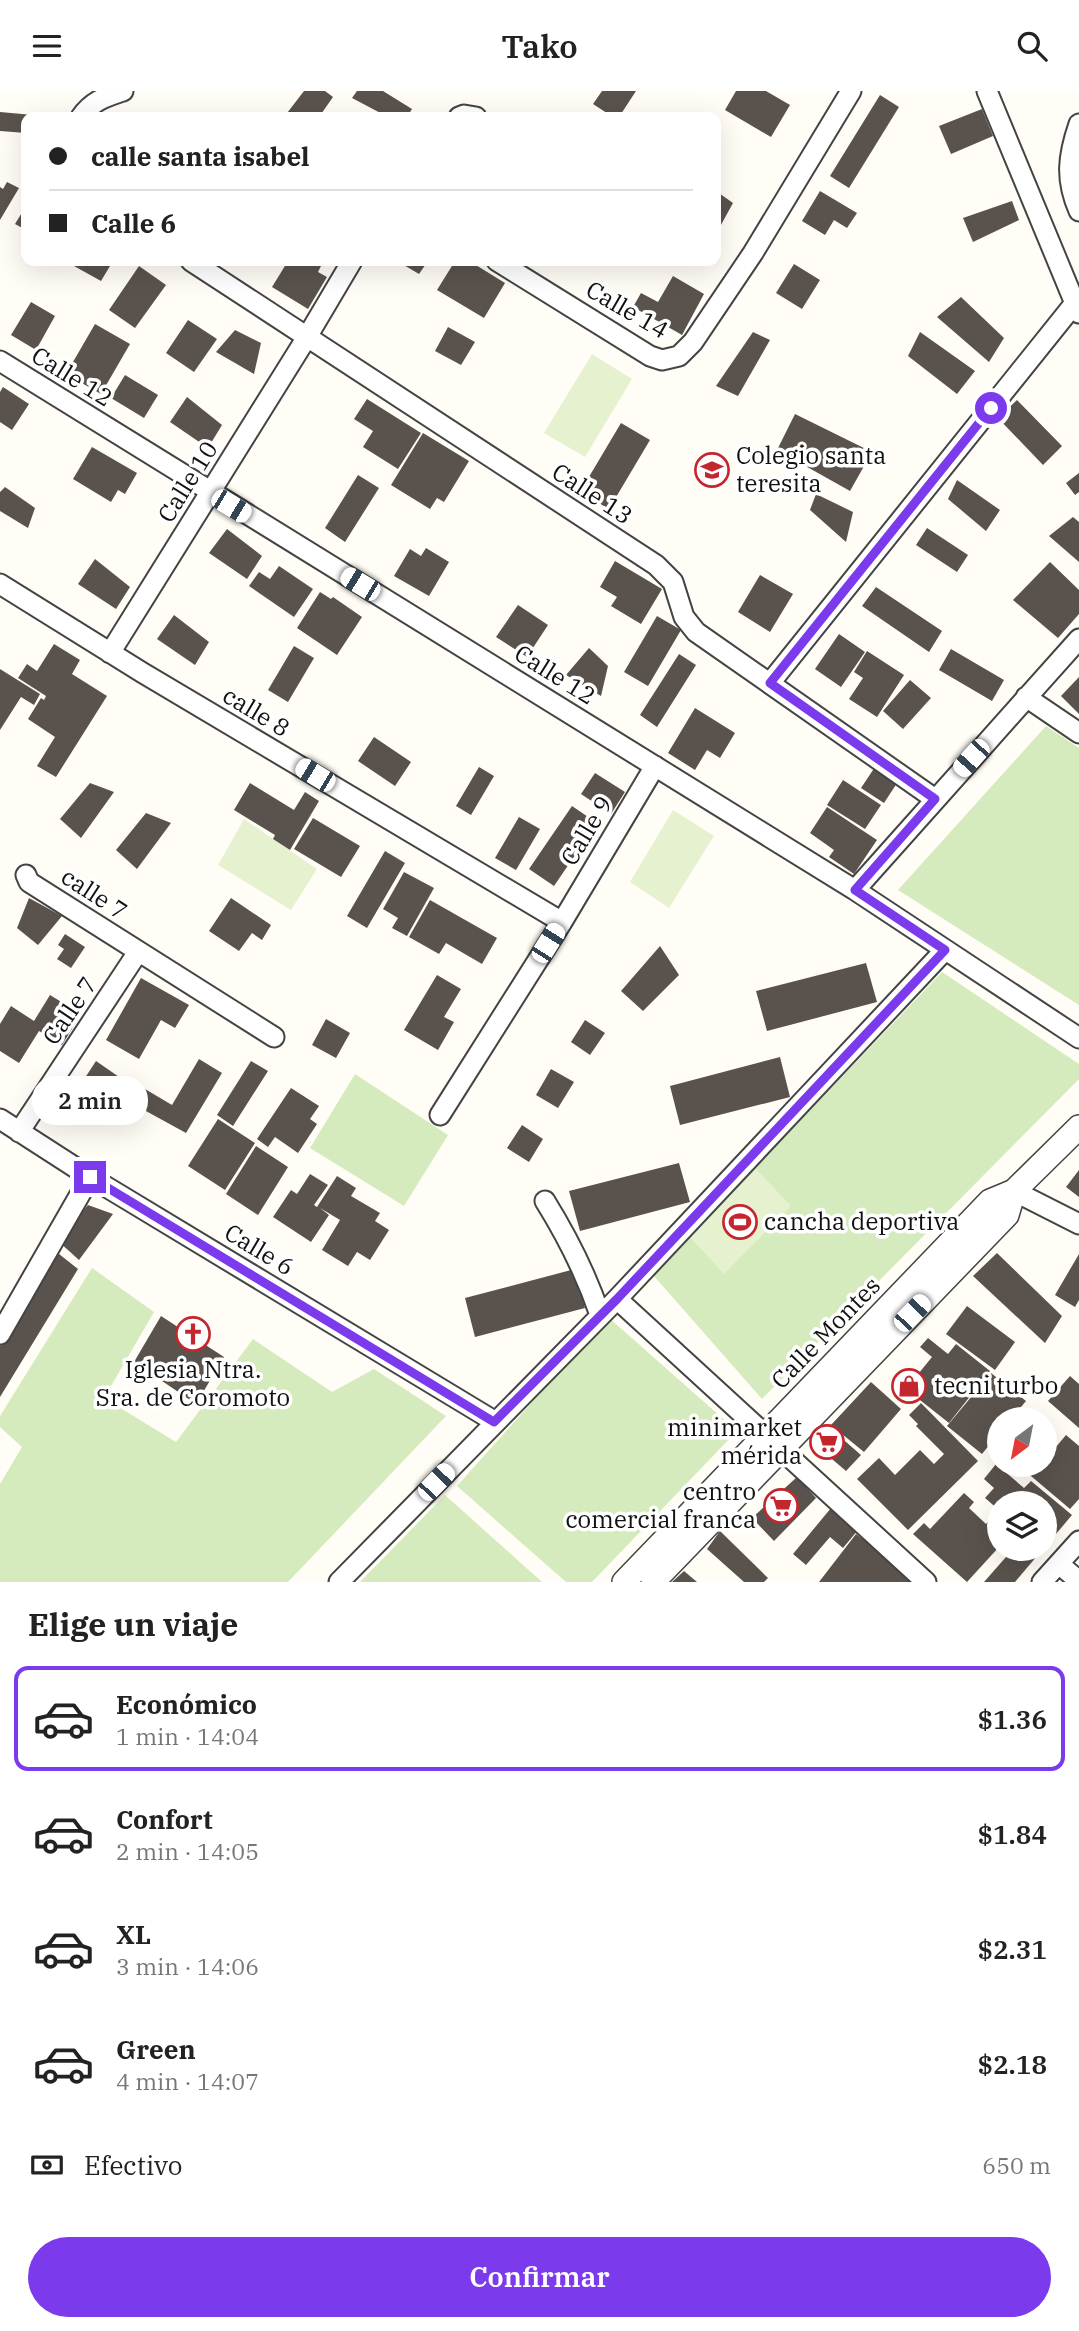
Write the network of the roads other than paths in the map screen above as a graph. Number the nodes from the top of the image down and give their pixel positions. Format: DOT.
graph roads {
  1 [pos="123,91"];
  2 [pos="851,91"];
  3 [pos="987,91"];
  4 [pos="84,112"];
  5 [pos="1079,124"];
  6 [pos="1079,211"];
  7 [pos="199,266"];
  8 [pos="349,266"];
  9 [pos="505,266"];
  10 [pos="1077,308"];
  11 [pos="307,337"];
  12 [pos="0,361"];
  13 [pos="210,493"];
  14 [pos="0,584"];
  15 [pos="1079,639"];
  16 [pos="110,653"];
  17 [pos="770,683"];
  18 [pos="1026,697"];
  19 [pos="1079,733"];
  20 [pos="655,766"];
  21 [pos="935,799"];
  22 [pos="26,875"];
  23 [pos="855,890"];
  24 [pos="562,922"];
  25 [pos="945,950"];
  26 [pos="138,952"];
  27 [pos="274,1037"];
  28 [pos="1079,1038"];
  29 [pos="440,1115"];
  30 [pos="0,1119"];
  31 [pos="1079,1127"];
  32 [pos="19,1132"];
  33 [pos="90,1177"];
  34 [pos="1014,1191"];
  35 [pos="545,1201"];
  36 [pos="1079,1224"];
  37 [pos="617,1299"];
  38 [pos="600,1315"];
  39 [pos="0,1333"];
  40 [pos="494,1422"];
  41 [pos="772,1442"];
  42 [pos="1079,1541"];
  43 [pos="1059,1564"];
  44 [pos="1079,1581"];
  45 [pos="339,1582"];
  46 [pos="624,1582"];
  47 [pos="653,1582"];
  48 [pos="926,1582"];
  49 [pos="1042,1582"];
  1 -- 4 [label="street"];
  2 -- 9 [label="street, Calle 14"];
  3 -- 10 [label="street"];
  5 -- 6 [label="street"];
  7 -- 11 [label="street, Calle 13"];
  8 -- 11 [label="street"];
  10 -- 17 [label="street"];
  11 -- 13 [label="street, Calle 10"];
  11 -- 17 [label="street, Calle 13"];
  12 -- 13 [label="street, Calle 12"];
  13 -- 16 [label="street, Calle 10"];
  13 -- 20 [label="street, Calle 12"];
  14 -- 16 [label="street, calle 8"];
  15 -- 18 [label="street"];
  16 -- 24 [label="street, calle 8"];
  17 -- 21 [label="street, Calle 13"];
  18 -- 19 [label="street"];
  18 -- 21 [label="street"];
  20 -- 23 [label="street, Calle 12"];
  20 -- 24 [label="street, Calle 9"];
  21 -- 23 [label="street"];
  22 -- 26 [label="street, calle 7"];
  23 -- 25 [label="street, Calle 12"];
  24 -- 29 [label="street, Calle 9"];
  25 -- 28 [label="street, Calle 12"];
  25 -- 37 [label="street"];
  26 -- 27 [label="street, calle 7"];
  26 -- 32 [label="street, Calle 7"];
  30 -- 32 [label="street, Calle 6"];
  31 -- 34 [label="street, Calle Montes"];
  32 -- 33 [label="street, Calle 6"];
  33 -- 39 [label="street"];
  33 -- 40 [label="street, Calle 6"];
  34 -- 36 [label="street"];
  34 -- 41 [label="street, Calle Montes"];
  35 -- 38 [label="street"];
  37 -- 38 [label="street"];
  37 -- 41 [label="street"];
  38 -- 40 [label="street"];
  40 -- 45 [label="street"];
  41 -- 46 [label="street, Calle Montes"];
  41 -- 47 [label="street, Calle Montes"];
  41 -- 48 [label="street"];
  42 -- 43 [label="street"];
  43 -- 44 [label="street"];
  43 -- 49 [label="street"];
}
